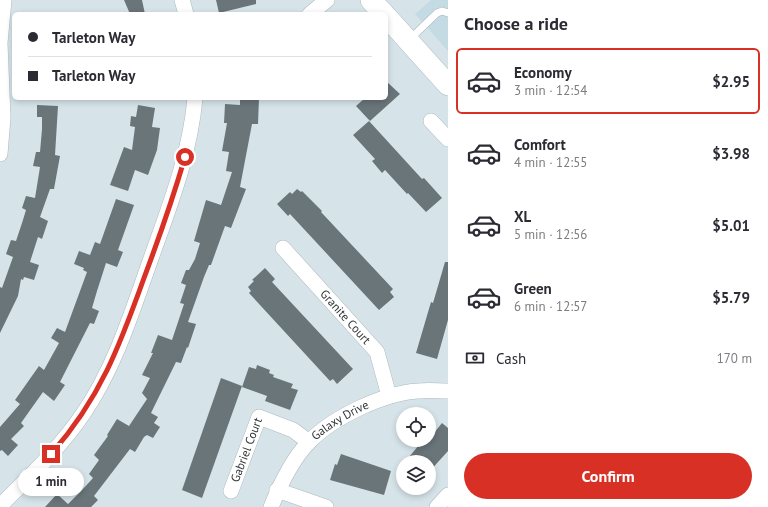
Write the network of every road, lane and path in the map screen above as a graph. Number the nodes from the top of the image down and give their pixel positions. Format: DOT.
graph roads {
  1 [pos="4,0"];
  2 [pos="182,0"];
  3 [pos="327,0"];
  4 [pos="371,0"];
  5 [pos="448,4"];
  6 [pos="185,12"];
  7 [pos="312,12"];
  8 [pos="382,12"];
  9 [pos="445,12"];
  10 [pos="388,18"];
  11 [pos="408,40"];
  12 [pos="448,85"];
  13 [pos="194,100"];
  14 [pos="431,121"];
  15 [pos="448,139"];
  16 [pos="0,154"];
  17 [pos="283,248"];
  18 [pos="448,391"];
  19 [pos="389,396"];
  20 [pos="309,442"];
  21 [pos="277,490"];
  22 [pos="231,491"];
  23 [pos="448,495"];
  24 [pos="0,506"];
  25 [pos="271,507"];
  26 [pos="326,507"];
  27 [pos="437,507"];
  1 -- 16 [label="street"];
  2 -- 6 [label="street"];
  3 -- 7 [label="street"];
  4 -- 8 [label="main road"];
  5 -- 9 [label="lane"];
  9 -- 11 [label="lane"];
  10 -- 11 [label="main road"];
  11 -- 12 [label="main road"];
  13 -- 24 [label="street"];
  14 -- 15 [label="street"];
  17 -- 19 [label="street, Granite Court"];
  18 -- 19 [label="street, Galaxy Drive"];
  19 -- 20 [label="street, Galaxy Drive"];
  20 -- 21 [label="street, Galaxy Drive"];
  20 -- 22 [label="street, Gabriel Court"];
  21 -- 25 [label="street, Galaxy Drive"];
  21 -- 26 [label="street"];
  23 -- 27 [label="street"];
}
